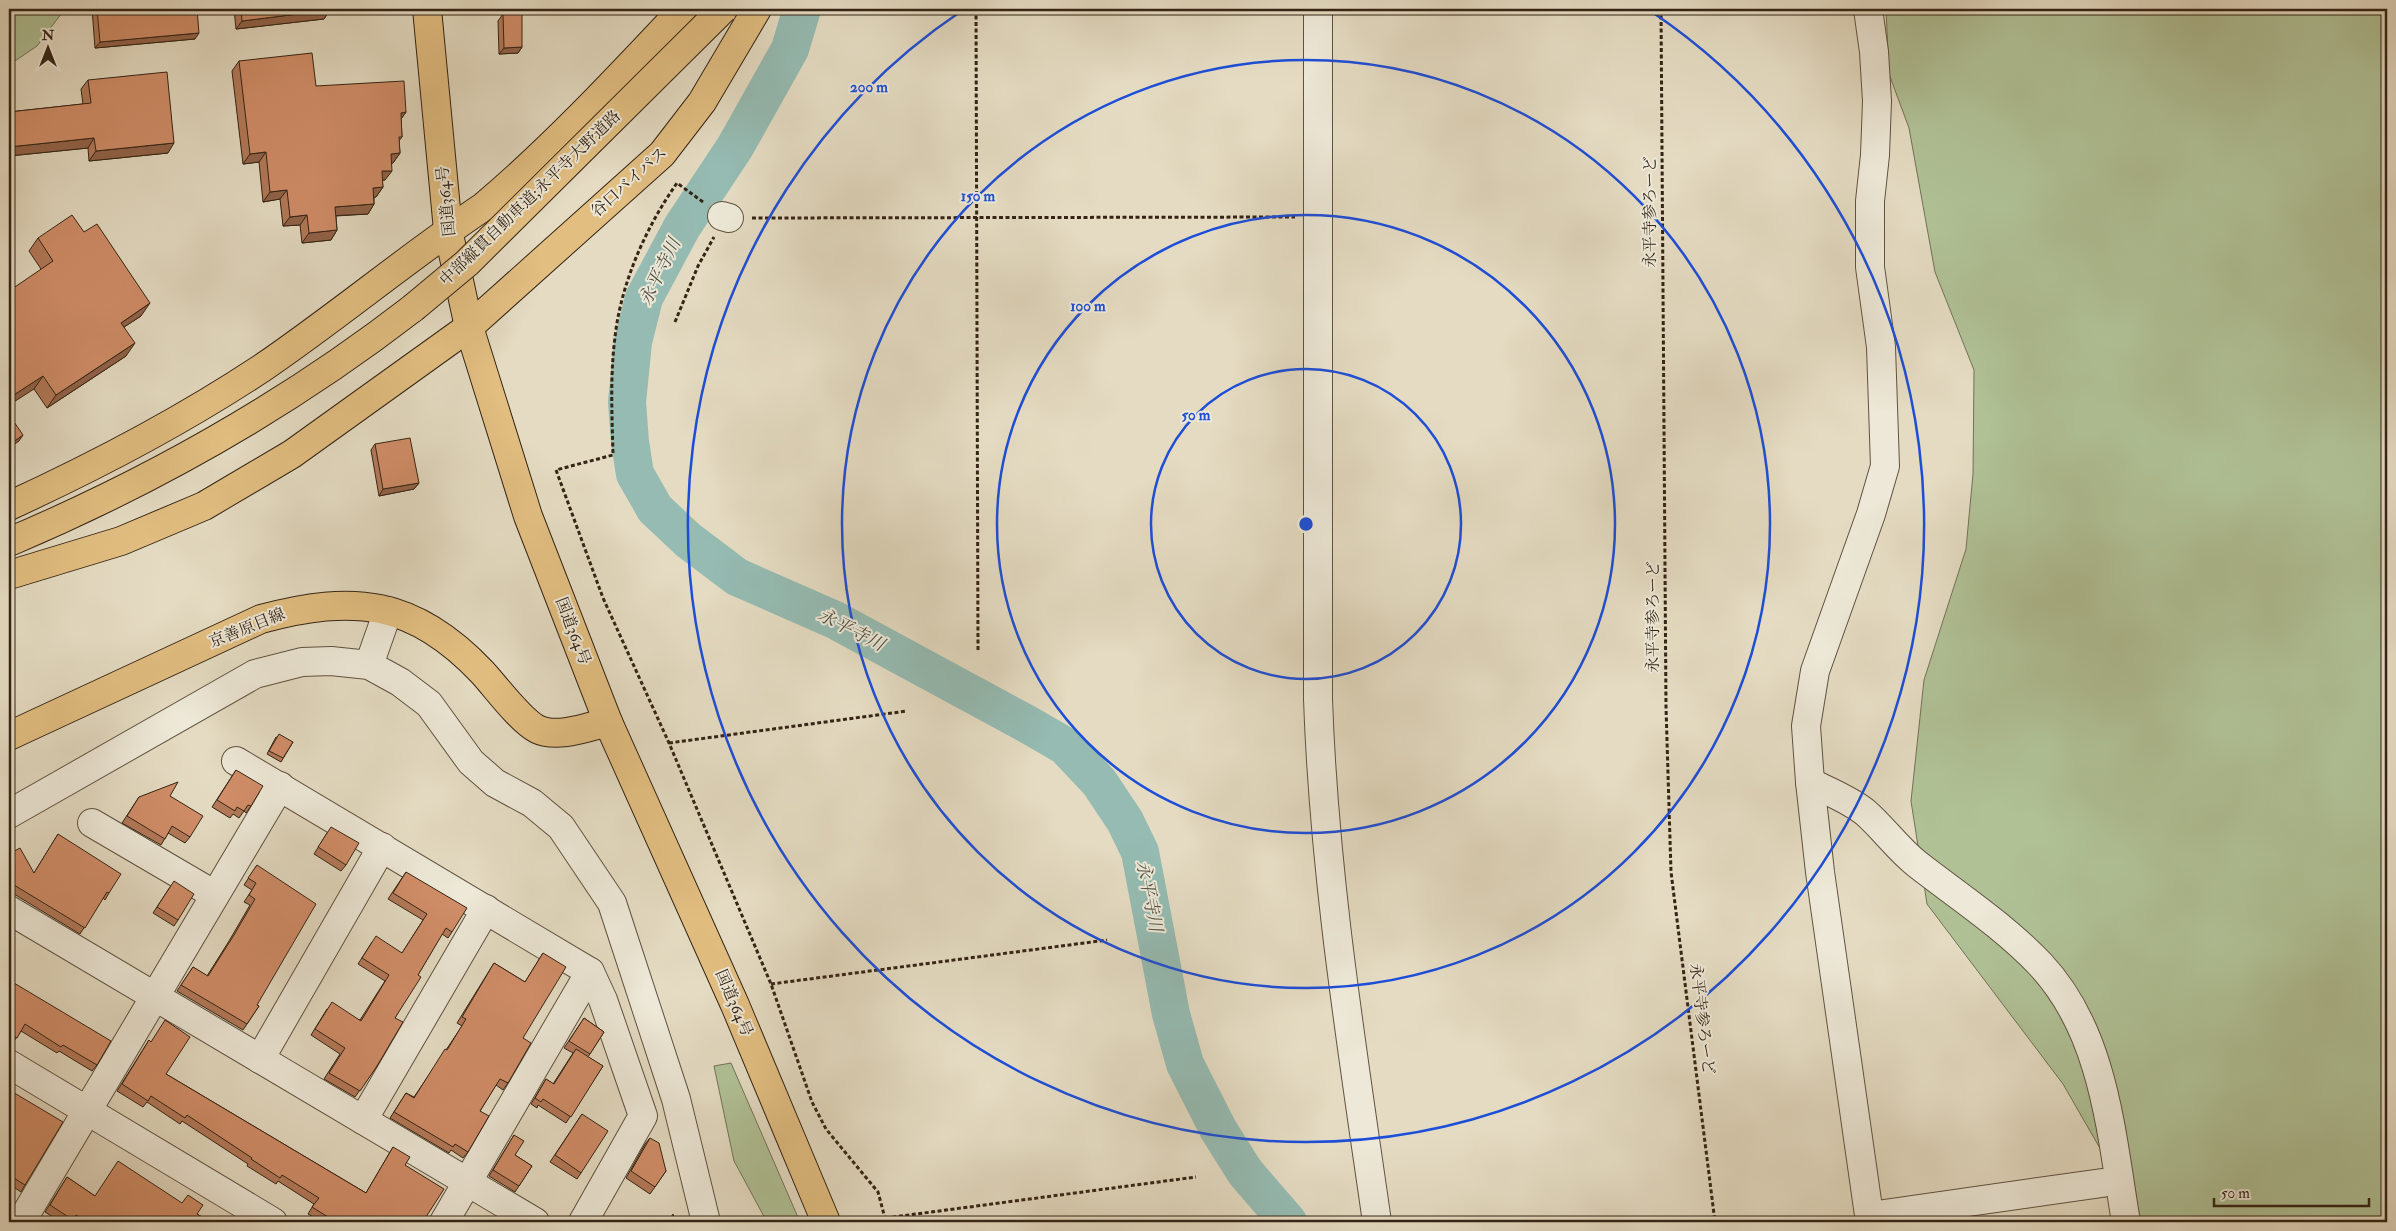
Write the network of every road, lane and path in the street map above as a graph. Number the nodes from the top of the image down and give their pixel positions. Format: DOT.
graph roads {
  1 [pos="427,9"];
  2 [pos="683,9"];
  3 [pos="723,9"];
  4 [pos="757,9"];
  5 [pos="976,9"];
  6 [pos="1318,9"];
  7 [pos="1661,9"];
  8 [pos="1868,9"];
  9 [pos="685,189"];
  10 [pos="1319,216"];
  11 [pos="977,219"];
  12 [pos="448,230"];
  13 [pos="675,322"];
  14 [pos="469,327"];
  15 [pos="9,506"];
  16 [pos="9,542"];
  17 [pos="9,575"];
  18 [pos="388,611"];
  19 [pos="978,650"];
  20 [pos="370,665"];
  21 [pos="907,711"];
  22 [pos="608,722"];
  23 [pos="9,736"];
  24 [pos="669,742"];
  25 [pos="236,761"];
  26 [pos="1810,782"];
  27 [pos="280,786"];
  28 [pos="9,814"];
  29 [pos="92,824"];
  30 [pos="382,848"];
  31 [pos="215,895"];
  32 [pos="486,909"];
  33 [pos="9,910"];
  34 [pos="1107,940"];
  35 [pos="590,972"];
  36 [pos="771,984"];
  37 [pos="154,997"];
  38 [pos="260,1059"];
  39 [pos="9,1064"];
  40 [pos="86,1111"];
  41 [pos="363,1120"];
  42 [pos="1196,1177"];
  43 [pos="468,1182"];
  44 [pos="2102,1183"];
  45 [pos="9,1218"];
  46 [pos="1870,1219"];
  47 [pos="886,1220"];
  48 [pos="15,1222"];
  49 [pos="21,1222"];
  50 [pos="273,1222"];
  51 [pos="444,1222"];
  52 [pos="535,1222"];
  53 [pos="583,1222"];
  54 [pos="706,1222"];
  55 [pos="826,1222"];
  56 [pos="1377,1222"];
  57 [pos="1715,1222"];
  58 [pos="2126,1222"];
  1 -- 12 [label="main road, 国道364号"];
  2 -- 12 [label="main road"];
  3 -- 16 [label="main road, 中部縦貫自動車道;永平寺大野道路, bridge"];
  4 -- 14 [label="main road, 谷口バイパス"];
  5 -- 11 [label="path"];
  6 -- 10 [label="street"];
  7 -- 57 [label="path, 永平寺参ろーど"];
  8 -- 26 [label="street"];
  9 -- 24 [label="path"];
  10 -- 11 [label="path"];
  10 -- 56 [label="street"];
  11 -- 13 [label="path"];
  11 -- 19 [label="path"];
  12 -- 14 [label="main road, 国道364号"];
  12 -- 15 [label="main road"];
  14 -- 17 [label="main road, 谷口バイパス"];
  14 -- 22 [label="main road, 国道364号"];
  18 -- 20 [label="street"];
  18 -- 22 [label="main road, 京善原目線"];
  18 -- 23 [label="main road, 京善原目線"];
  20 -- 28 [label="street"];
  20 -- 54 [label="street"];
  21 -- 24 [label="path"];
  22 -- 55 [label="main road, 国道364号"];
  24 -- 36 [label="path"];
  25 -- 27 [label="street"];
  26 -- 46 [label="street"];
  26 -- 58 [label="street"];
  27 -- 30 [label="street"];
  27 -- 31 [label="street"];
  29 -- 31 [label="street"];
  30 -- 32 [label="street"];
  30 -- 38 [label="street"];
  31 -- 37 [label="street"];
  32 -- 35 [label="street"];
  32 -- 41 [label="street"];
  33 -- 37 [label="street"];
  34 -- 36 [label="path"];
  35 -- 43 [label="street"];
  35 -- 53 [label="street"];
  36 -- 47 [label="path"];
  37 -- 38 [label="street"];
  37 -- 40 [label="street"];
  38 -- 41 [label="street"];
  39 -- 40 [label="street"];
  40 -- 49 [label="street"];
  40 -- 50 [label="street"];
  41 -- 43 [label="street"];
  42 -- 47 [label="path"];
  43 -- 51 [label="street"];
  43 -- 52 [label="street"];
  44 -- 46 [label="street"];
  45 -- 48 [label="street"];
}
